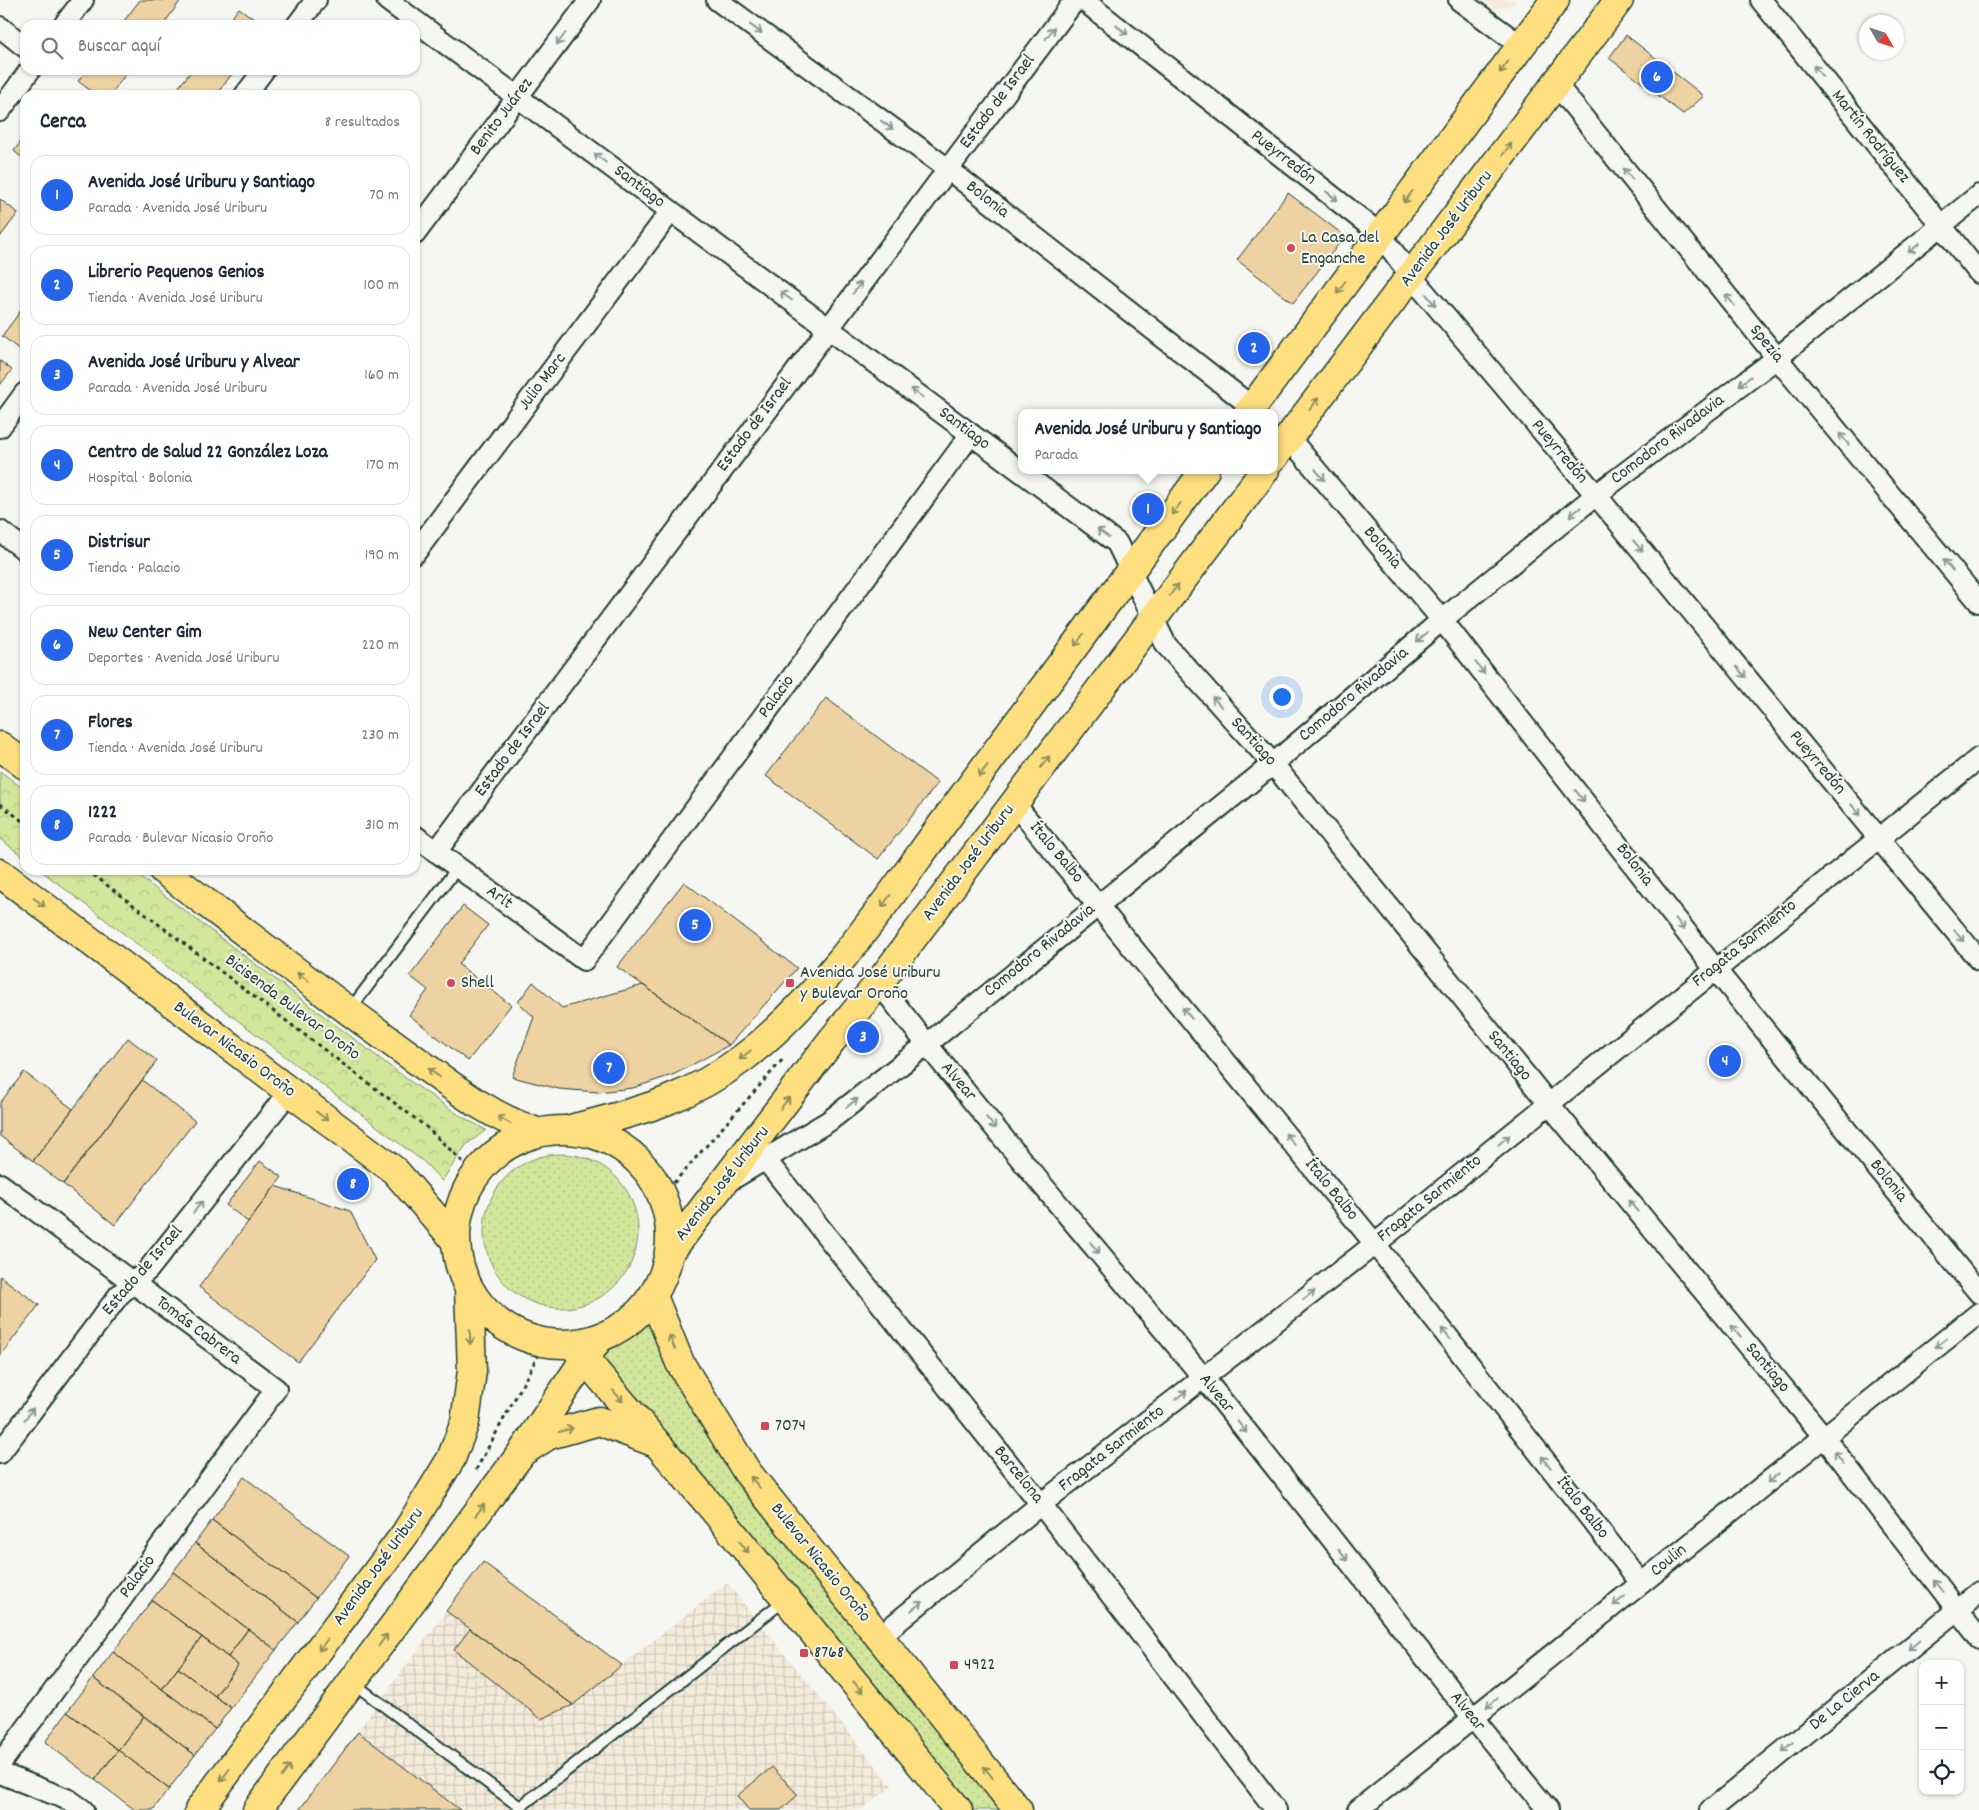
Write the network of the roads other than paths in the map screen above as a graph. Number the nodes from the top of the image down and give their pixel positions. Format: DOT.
graph roads {
  1 [pos="83,0"];
  2 [pos="316,0"];
  3 [pos="387,0"];
  4 [pos="590,0"];
  5 [pos="717,0"];
  6 [pos="1075,0"];
  7 [pos="1083,0"];
  8 [pos="1459,0"];
  9 [pos="1555,0"];
  10 [pos="1619,0"];
  11 [pos="1761,0"];
  12 [pos="68,20"];
  13 [pos="301,20"];
  14 [pos="414,20"];
  15 [pos="420,25"];
  16 [pos="0,27"];
  17 [pos="20,43"];
  18 [pos="1520,46"];
  19 [pos="26,75"];
  20 [pos="260,75"];
  21 [pos="1556,84"];
  22 [pos="249,90"];
  23 [pos="517,97"];
  24 [pos="0,111"];
  25 [pos="948,169"];
  26 [pos="1979,195"];
  27 [pos="671,211"];
  28 [pos="1942,226"];
  29 [pos="420,227"];
  30 [pos="1380,234"];
  31 [pos="1979,273"];
  32 [pos="1411,276"];
  33 [pos="828,327"];
  34 [pos="1777,358"];
  35 [pos="20,400"];
  36 [pos="1249,409"];
  37 [pos="1251,409"];
  38 [pos="0,427"];
  39 [pos="971,434"];
  40 [pos="1282,448"];
  41 [pos="1018,469"];
  42 [pos="1025,474"];
  43 [pos="1202,474"];
  44 [pos="1261,474"];
  45 [pos="1596,495"];
  46 [pos="0,531"];
  47 [pos="20,546"];
  48 [pos="420,546"];
  49 [pos="1130,571"];
  50 [pos="1979,602"];
  51 [pos="1154,617"];
  52 [pos="1442,620"];
  53 [pos="1979,758"];
  54 [pos="1273,764"];
  55 [pos="1014,803"];
  56 [pos="1878,838"];
  57 [pos="420,840"];
  58 [pos="436,852"];
  59 [pos="458,867"];
  60 [pos="0,873"];
  61 [pos="170,875"];
  62 [pos="1098,903"];
  63 [pos="584,960"];
  64 [pos="1979,960"];
  65 [pos="1715,969"];
  66 [pos="879,983"];
  67 [pos="348,1011"];
  68 [pos="926,1045"];
  69 [pos="290,1092"];
  70 [pos="1549,1104"];
  71 [pos="571,1129"];
  72 [pos="537,1132"];
  73 [pos="759,1152"];
  74 [pos="0,1184"];
  75 [pos="456,1240"];
  76 [pos="1374,1244"];
  77 [pos="670,1252"];
  78 [pos="134,1283"];
  79 [pos="469,1289"];
  80 [pos="1979,1293"];
  81 [pos="653,1296"];
  82 [pos="1979,1313"];
  83 [pos="585,1347"];
  84 [pos="1203,1378"];
  85 [pos="276,1389"];
  86 [pos="1824,1437"];
  87 [pos="659,1444"];
  88 [pos="523,1452"];
  89 [pos="0,1453"];
  90 [pos="1041,1504"];
  91 [pos="1641,1583"];
  92 [pos="1979,1592"];
  93 [pos="786,1599"];
  94 [pos="1956,1610"];
  95 [pos="879,1637"];
  96 [pos="1979,1638"];
  97 [pos="352,1682"];
  98 [pos="1472,1719"];
  99 [pos="0,1764"];
  100 [pos="0,1773"];
  101 [pos="83,1810"];
  102 [pos="199,1810"];
  103 [pos="257,1810"];
  104 [pos="958,1810"];
  105 [pos="1018,1810"];
  106 [pos="1276,1810"];
  107 [pos="1358,1810"];
  108 [pos="1548,1810"];
  109 [pos="1711,1810"];
  1 -- 12 [label="street"];
  2 -- 13 [label="street"];
  3 -- 14 [label="street, Santiago"];
  4 -- 23 [label="street, Benito Juárez, one-way"];
  5 -- 25 [label="street, Bolonia, one-way"];
  25 -- 6 [label="street, Estado de Israel, one-way"];
  7 -- 30 [label="street, Pueyrredón, one-way"];
  8 -- 18 [label="street"];
  9 -- 18 [label="main road"];
  10 -- 21 [label="main road, Avenida José Uriburu"];
  28 -- 11 [label="street, Martín Rodríguez, one-way"];
  15 -- 23 [label="street, Santiago"];
  16 -- 17 [label="street"];
  18 -- 30 [label="main road, one-way"];
  19 -- 24 [label="street"];
  20 -- 22 [label="street"];
  32 -- 21 [label="main road, Avenida José Uriburu, one-way"];
  34 -- 21 [label="street, Spezia, one-way"];
  27 -- 23 [label="street, Santiago, one-way"];
  23 -- 29 [label="street, Benito Juárez"];
  33 -- 25 [label="street, Estado de Israel, one-way"];
  25 -- 36 [label="street, Bolonia"];
  26 -- 28 [label="street, Comodoro Rivadavia"];
  33 -- 27 [label="street, Santiago, one-way"];
  27 -- 48 [label="street, Julio Marc"];
  28 -- 31 [label="street, Martín Rodríguez"];
  28 -- 34 [label="street, Comodoro Rivadavia, one-way"];
  30 -- 32 [label="street, Pueyrredón"];
  30 -- 37 [label="main road, one-way"];
  40 -- 32 [label="main road, Avenida José Uriburu, one-way"];
  32 -- 45 [label="street, Pueyrredón, one-way"];
  39 -- 33 [label="street, Santiago, one-way"];
  33 -- 58 [label="street, Estado de Israel"];
  34 -- 45 [label="street, Comodoro Rivadavia, one-way"];
  50 -- 34 [label="street, Spezia, one-way"];
  35 -- 38 [label="street"];
  41 -- 39 [label="street, Santiago, one-way"];
  39 -- 63 [label="street, Palacio"];
  40 -- 52 [label="street, Bolonia, one-way"];
  49 -- 42 [label="street, Santiago, one-way"];
  43 -- 49 [label="main road, one-way"];
  51 -- 44 [label="main road, Avenida José Uriburu, one-way"];
  45 -- 52 [label="street, Comodoro Rivadavia, one-way"];
  45 -- 56 [label="street, Pueyrredón, one-way"];
  46 -- 47 [label="street"];
  49 -- 51 [label="street, Santiago"];
  49 -- 71 [label="main road, one-way"];
  54 -- 51 [label="street, Santiago, one-way"];
  55 -- 51 [label="main road, Avenida José Uriburu, one-way"];
  52 -- 54 [label="street, Comodoro Rivadavia, one-way"];
  52 -- 65 [label="street, Bolonia, one-way"];
  53 -- 56 [label="street, Fragata Sarmiento"];
  54 -- 62 [label="street, Comodoro Rivadavia"];
  54 -- 70 [label="street, Santiago"];
  55 -- 62 [label="street, Ítalo Balbo"];
  55 -- 66 [label="main road, Avenida José Uriburu"];
  56 -- 64 [label="street, Pueyrredón, one-way"];
  56 -- 65 [label="street, Fragata Sarmiento"];
  57 -- 58 [label="street, Arlt"];
  58 -- 59 [label="street, Arlt"];
  59 -- 63 [label="street, Arlt"];
  59 -- 67 [label="lane"];
  60 -- 69 [label="main road, Bulevar Nicasio Oroño, one-way"];
  67 -- 61 [label="main road, one-way"];
  62 -- 68 [label="street, Comodoro Rivadavia"];
  76 -- 62 [label="street, Ítalo Balbo, one-way"];
  65 -- 70 [label="street, Fragata Sarmiento"];
  65 -- 80 [label="street, Bolonia"];
  66 -- 68 [label="street, Alvear"];
  73 -- 66 [label="main road, Avenida José Uriburu, one-way"];
  72 -- 67 [label="main road, one-way"];
  73 -- 68 [label="street, Comodoro Rivadavia, one-way"];
  68 -- 84 [label="street, Alvear, one-way"];
  69 -- 75 [label="main road, Bulevar Nicasio Oroño, one-way"];
  78 -- 69 [label="street, Estado de Israel, one-way"];
  76 -- 70 [label="street, Fragata Sarmiento, one-way"];
  86 -- 70 [label="street, Santiago, one-way"];
  71 -- 72 [label="main road"];
  71 -- 77 [label="main road"];
  72 -- 75 [label="main road"];
  73 -- 77 [label="main road, Avenida José Uriburu"];
  73 -- 90 [label="street, Barcelona"];
  74 -- 78 [label="street, Tomás Cabrera"];
  75 -- 79 [label="main road"];
  84 -- 76 [label="street, Fragata Sarmiento, one-way"];
  91 -- 76 [label="street, Ítalo Balbo, one-way"];
  77 -- 81 [label="main road"];
  78 -- 85 [label="street, Tomás Cabrera"];
  89 -- 78 [label="street, Estado de Israel, one-way"];
  79 -- 83 [label="main road"];
  79 -- 102 [label="main road, Avenida José Uriburu, one-way"];
  81 -- 83 [label="main road"];
  95 -- 81 [label="main road, Bulevar Nicasio Oroño, one-way"];
  82 -- 86 [label="street, Coulin, one-way"];
  83 -- 87 [label="main road, one-way"];
  83 -- 88 [label="main road"];
  90 -- 84 [label="street, Fragata Sarmiento, one-way"];
  84 -- 98 [label="street, Alvear, one-way"];
  85 -- 99 [label="street, Palacio"];
  86 -- 91 [label="street, Coulin, one-way"];
  94 -- 86 [label="street, Santiago, one-way"];
  88 -- 87 [label="main road, one-way"];
  87 -- 93 [label="main road, one-way"];
  97 -- 88 [label="main road, one-way"];
  95 -- 90 [label="street, Fragata Sarmiento, one-way"];
  90 -- 106 [label="street, Barcelona"];
  91 -- 98 [label="street, Coulin, one-way"];
  92 -- 94 [label="street, De La Cierva"];
  93 -- 97 [label="lane"];
  93 -- 104 [label="main road, one-way"];
  94 -- 96 [label="street, Santiago"];
  94 -- 109 [label="street, De La Cierva, one-way"];
  105 -- 95 [label="main road, Bulevar Nicasio Oroño, one-way"];
  103 -- 97 [label="main road, one-way"];
  98 -- 107 [label="street, Coulin"];
  98 -- 108 [label="street, Alvear"];
  100 -- 101 [label="street"];
}
